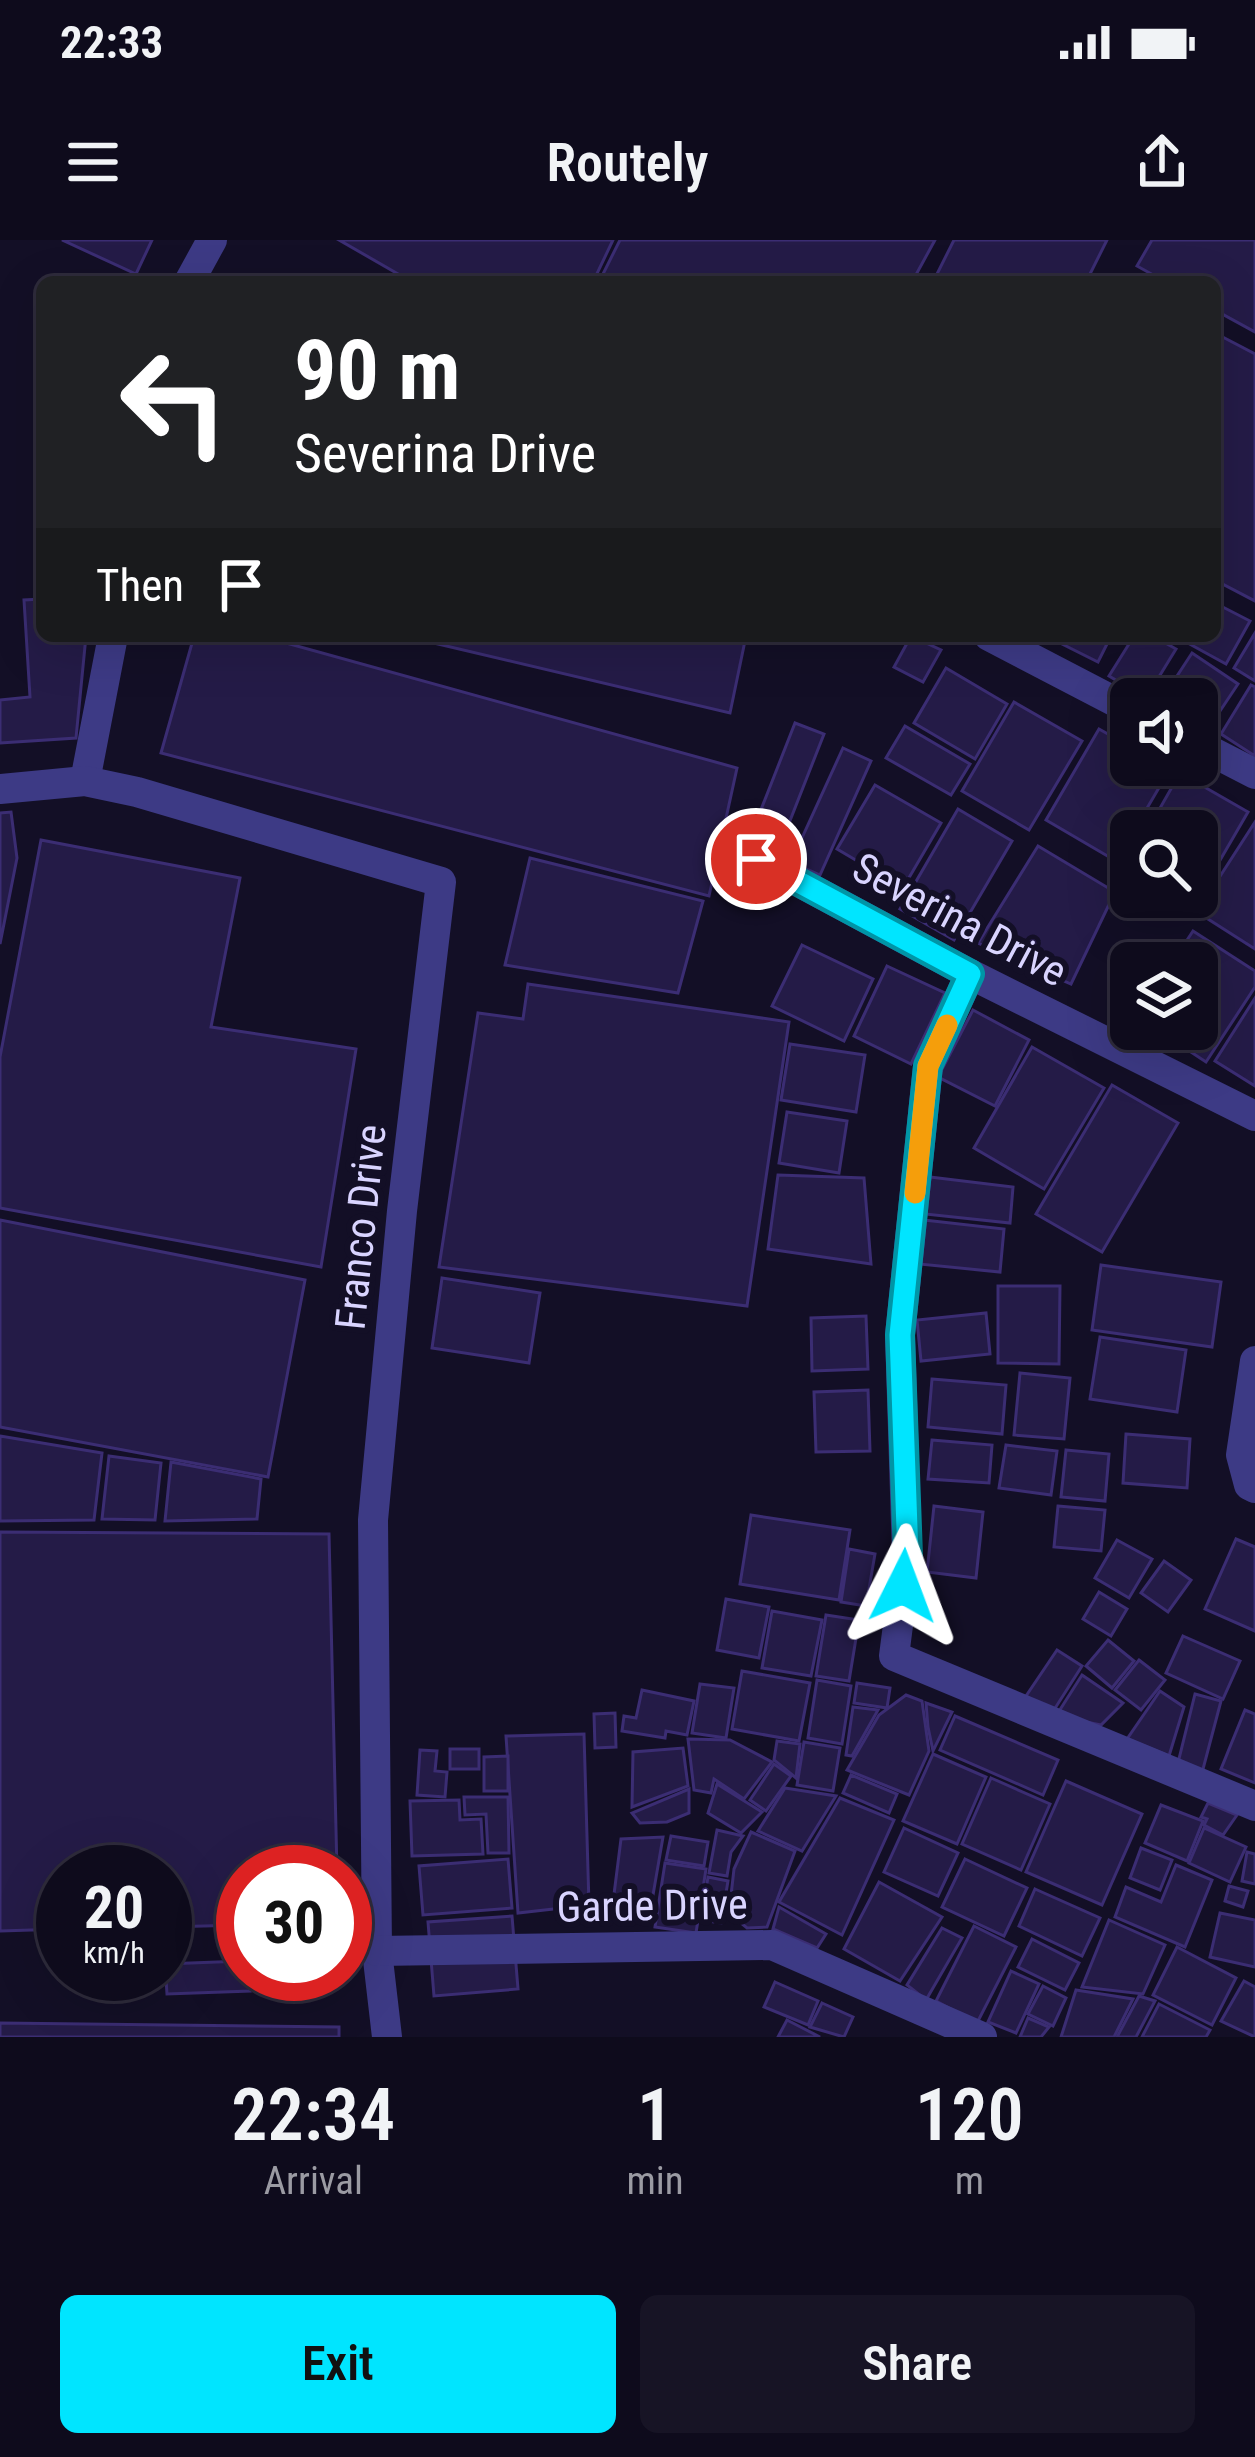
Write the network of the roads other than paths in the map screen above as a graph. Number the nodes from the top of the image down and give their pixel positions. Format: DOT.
graph roads {
  1 [pos="212,240"];
  2 [pos="192,276"];
  3 [pos="112,642"];
  4 [pos="1001,642"];
  5 [pos="1110,699"];
  6 [pos="1218,755"];
  7 [pos="1255,775"];
  8 [pos="86,781"];
  9 [pos="0,789"];
  10 [pos="756,859"];
  11 [pos="970,974"];
  12 [pos="1255,1116"];
  13 [pos="1255,1360"];
  14 [pos="1255,1488"];
  15 [pos="1255,1806"];
  16 [pos="377,1951"];
  17 [pos="387,2037"];
  18 [pos="982,2037"];
  1 -- 2 [label="street"];
  3 -- 8 [label="street"];
  4 -- 5 [label="street"];
  6 -- 7 [label="street"];
  8 -- 9 [label="street, Franco Drive"];
  8 -- 16 [label="street, Franco Drive"];
  10 -- 11 [label="street, Severina Drive"];
  11 -- 12 [label="street, Severina Drive"];
  11 -- 15 [label="street"];
  13 -- 14 [label="street"];
  16 -- 17 [label="street, Franco Drive"];
  16 -- 18 [label="street, Garde Drive"];
}
